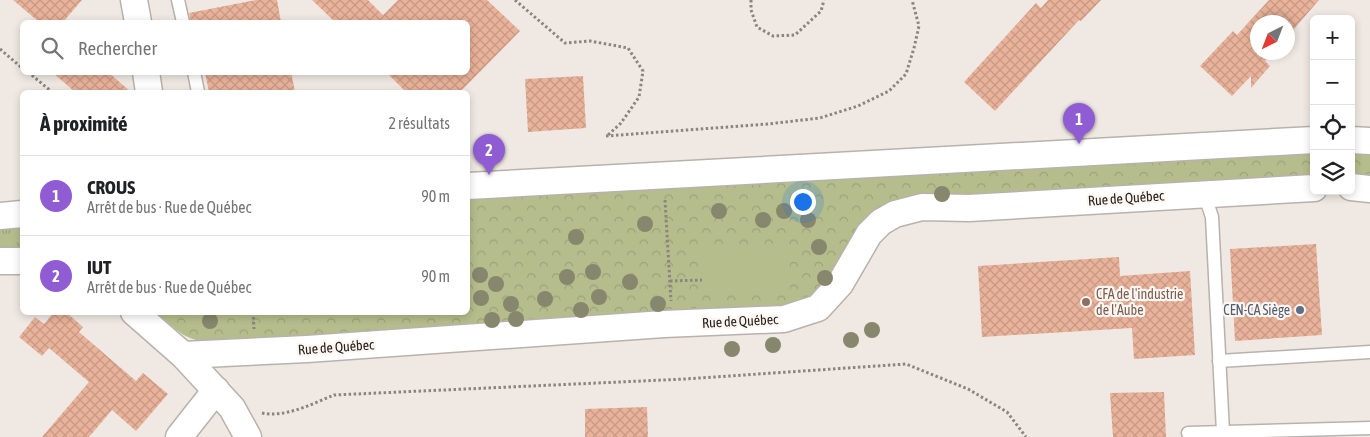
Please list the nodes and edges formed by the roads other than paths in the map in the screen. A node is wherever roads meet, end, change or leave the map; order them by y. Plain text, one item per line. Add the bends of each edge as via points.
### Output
1 (134, 0) edge
2 (178, 0) edge
3 (138, 20) edge
4 (183, 20) edge
5 (146, 75) edge
6 (195, 75) edge
7 (149, 90) edge
8 (198, 90) edge
9 (1310, 140) edge
10 (1355, 140) edge
11 (1370, 141) edge
12 (470, 186) edge
13 (1355, 187) edge
14 (1310, 188) edge
15 (1370, 189) edge
16 (1204, 193) junction
17 (20, 214) edge
18 (0, 216) edge
19 (20, 261) edge
20 (0, 262) edge
21 (137, 315) edge
22 (1370, 352) edge
23 (183, 355) junction
24 (1219, 361) junction
25 (224, 399) junction
26 (1370, 428) edge
27 (1223, 432) junction
28 (1188, 433) dead end
29 (179, 437) edge
30 (248, 437) edge

1 - 3 street
2 - 4 lane
5 - 7 street
6 - 8 lane
9 - 12 street
10 - 11 street
13 - 15 street
14 - 16 street, Rue de Québec
16 - 23 street, Rue de Québec via 922,208 895,214 868,234 840,284 818,308 784,319
16 - 24 lane via 1212,217
17 - 18 street
19 - 20 street
21 - 23 street
22 - 24 lane
23 - 25 street
24 - 27 lane
25 - 29 street
25 - 30 street
26 - 27 lane
27 - 28 lane

